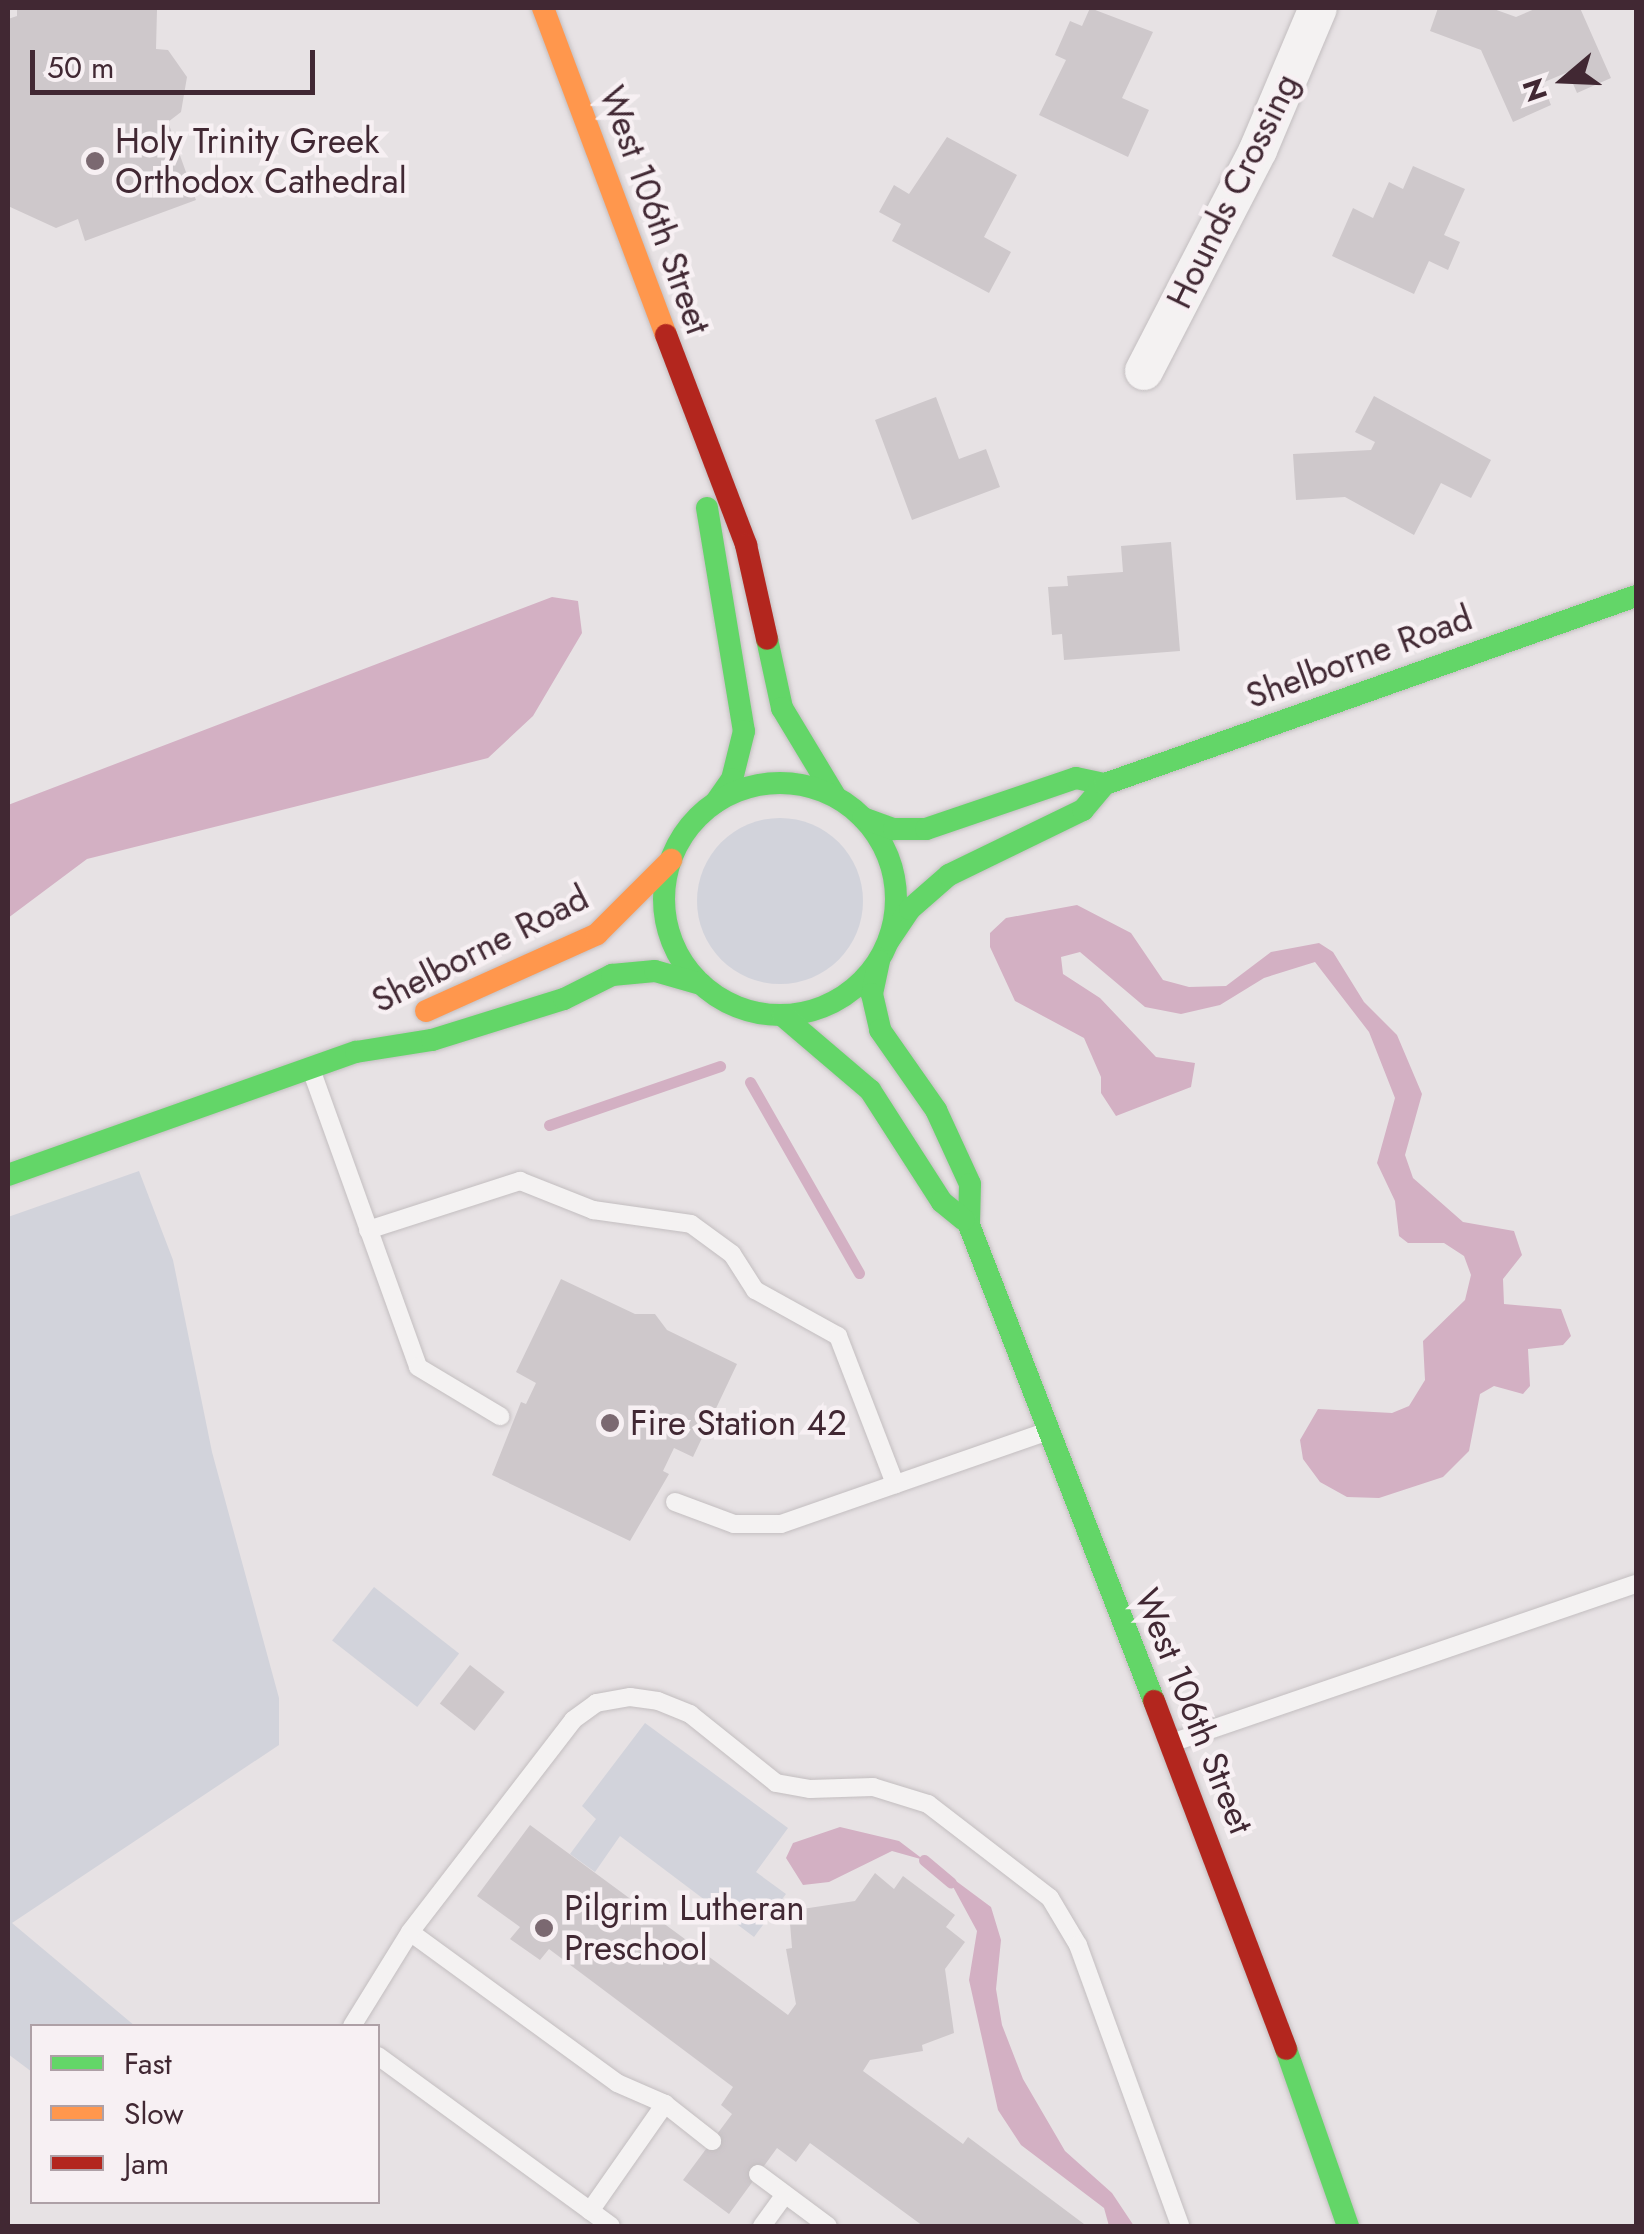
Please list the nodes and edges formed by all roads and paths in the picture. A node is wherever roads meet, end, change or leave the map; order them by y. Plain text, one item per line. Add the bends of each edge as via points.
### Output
1 (544, 8) edge
2 (1318, 8) edge
3 (1144, 371) dead end
4 (700, 436) junction
5 (1636, 596) edge
6 (1105, 784) junction
7 (835, 796) junction
8 (716, 802) junction
9 (863, 818) junction
10 (671, 860) junction
11 (884, 950) junction
12 (701, 984) junction
13 (782, 1016) junction
14 (356, 1052) junction
15 (311, 1068) junction
16 (8, 1175) edge
17 (969, 1224) junction
18 (368, 1230) junction
19 (500, 1416) dead end
20 (1049, 1431) junction
21 (895, 1484) junction
22 (675, 1502) dead end
23 (1636, 1584) edge
24 (1169, 1744) junction
25 (410, 1932) junction
26 (353, 2024) edge
27 (380, 2057) edge
28 (665, 2104) junction
29 (712, 2141) dead end
30 (758, 2174) dead end
31 (785, 2194) junction
32 (590, 2212) junction
33 (611, 2226) edge
34 (762, 2226) edge
35 (828, 2226) edge
36 (1180, 2226) edge
37 (1348, 2226) edge

1 - 4 street, West 106th Street
2 - 3 street, Hounds Crossing via 1258,150
4 - 7 street, West 106th Street via 746,545 782,708
4 - 8 street, West 106th Street via 724,632 744,731 732,779
5 - 6 street, Shelborne Road
6 - 9 street, Shelborne Road via 1076,778 926,829 894,829
6 - 11 street, Shelborne Road via 1083,810 949,875 910,910
7 - 8 street via 775,783
7 - 9 street
8 - 10 street via 689,827
9 - 11 street via 893,875
10 - 12 street via 667,927
10 - 14 street, Shelborne Road via 597,934 413,1017
11 - 13 street via 838,1001
11 - 17 street, West 106th Street via 872,994 880,1030 952,1143 970,1184
12 - 13 street via 738,1008
12 - 14 street, Shelborne Road via 635,970 432,1040
13 - 17 street, West 106th Street via 870,1090 942,1202
14 - 15 street, Shelborne Road
15 - 16 street, Shelborne Road
15 - 18 lane
17 - 20 street, West 106th Street
18 - 19 lane via 418,1366
18 - 21 lane via 520,1181 593,1210 690,1224 732,1254 755,1290 838,1336
20 - 21 lane
20 - 24 street, West 106th Street
21 - 22 lane via 781,1524 734,1524
23 - 24 lane
24 - 37 street, West 106th Street via 1249,1944
25 - 26 lane
25 - 28 lane via 617,2083
25 - 36 lane via 548,1749 596,1703 630,1697 690,1714 776,1783 905,1794 928,1804 1050,1898 1068,1921
27 - 32 lane
28 - 29 lane
28 - 32 lane
30 - 31 lane
31 - 34 lane
31 - 35 lane
32 - 33 lane

